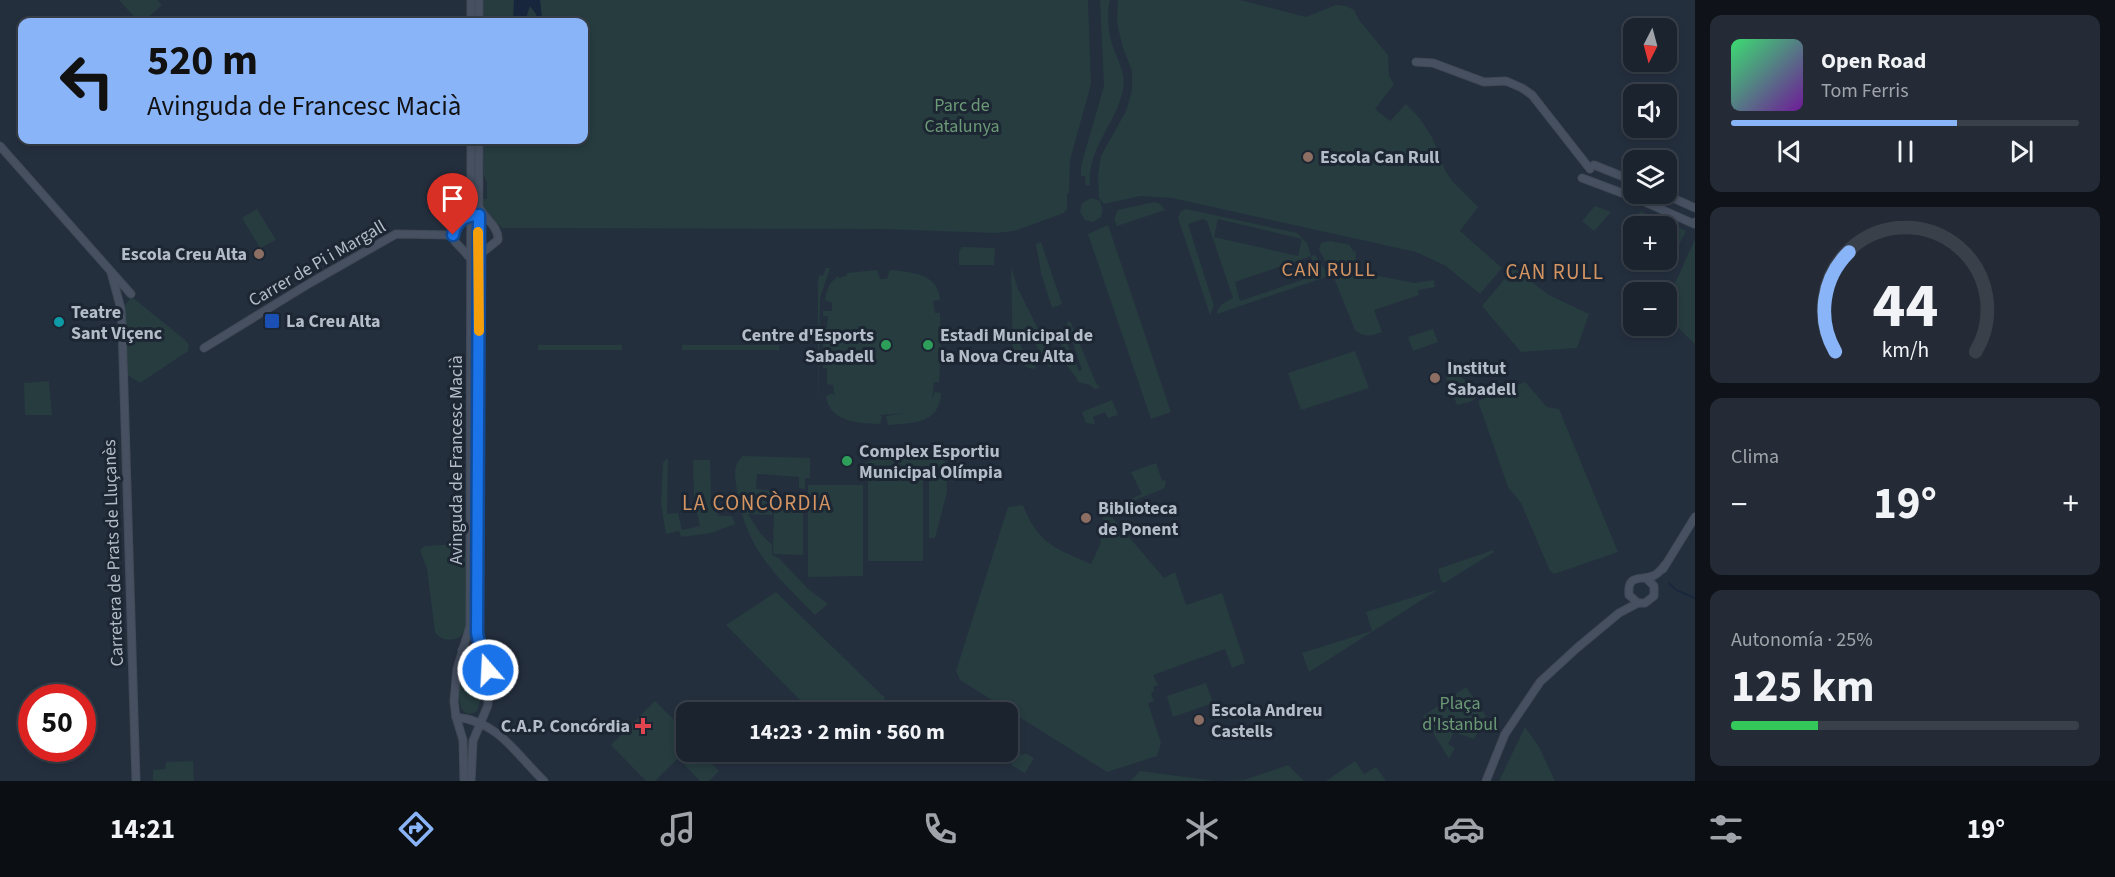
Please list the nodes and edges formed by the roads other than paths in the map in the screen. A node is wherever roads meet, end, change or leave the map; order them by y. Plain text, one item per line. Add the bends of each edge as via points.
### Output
1 (471, 0) edge
2 (479, 0) edge
3 (471, 18) edge
4 (479, 18) edge
5 (1416, 62) dead end
6 (471, 144) edge
7 (479, 144) edge
8 (0, 146) edge
9 (1623, 177) edge
10 (1582, 178) dead end
11 (1677, 200) edge
12 (475, 204) junction
13 (1695, 208) edge
14 (475, 216) junction
15 (1694, 223) edge
16 (453, 235) junction
17 (475, 254) junction
18 (475, 268) junction
19 (111, 272) junction
20 (130, 294) dead end
21 (204, 348) dead end
22 (1695, 517) edge
23 (1665, 566) junction
24 (1646, 578) junction
25 (1654, 586) junction
26 (1629, 595) junction
27 (1638, 603) junction
28 (1619, 613) junction
29 (462, 650) junction
30 (484, 656) junction
31 (456, 717) junction
32 (482, 723) junction
33 (136, 781) edge
34 (464, 781) edge
35 (471, 781) edge
36 (544, 781) edge
37 (1486, 781) edge

1 - 3 street
2 - 4 street
5 - 9 street via 1433,63 1484,82 1506,81 1522,88 1532,95 1581,159
6 - 12 street, Avinguda de Francesc Macià
7 - 12 street, Avinguda de Francesc Macià
8 - 19 street
10 - 15 street
11 - 13 street
12 - 14 street, Avinguda de Francesc Macià
12 - 14 street, Avinguda de Francesc Macià
14 - 16 street, Avinguda de Francesc Macià via 454,228
14 - 17 street, Avinguda de Francesc Macià
14 - 17 street, Avinguda de Francesc Macià via 496,229 498,236 497,241
16 - 17 street, Avinguda de Francesc Macià via 454,240
16 - 21 street, Carrer de Pi i Margall via 396,234
17 - 18 street, Avinguda de Francesc Macià
17 - 18 street, Avinguda de Francesc Macià
18 - 29 street, Avinguda de Francesc Macià via 470,627
18 - 30 street, Avinguda de Francesc Macià via 477,632
19 - 20 street
19 - 33 street, Carretera de Prats de Lluçanès via 122,325
22 - 23 street
23 - 24 street
23 - 25 street
24 - 25 street
24 - 26 street via 1634,580
25 - 27 street via 1651,600
26 - 27 street
26 - 28 street
27 - 28 street
28 - 37 street via 1540,682 1505,734
29 - 30 street
29 - 31 street, Avinguda de Francesc Macià via 455,679
30 - 32 street, Avinguda de Francesc Macià via 488,665 488,705
31 - 32 street
31 - 34 street, Avinguda de Francesc Macià via 463,740
32 - 35 street, Avinguda de Francesc Macià via 472,746
32 - 36 street via 499,734

